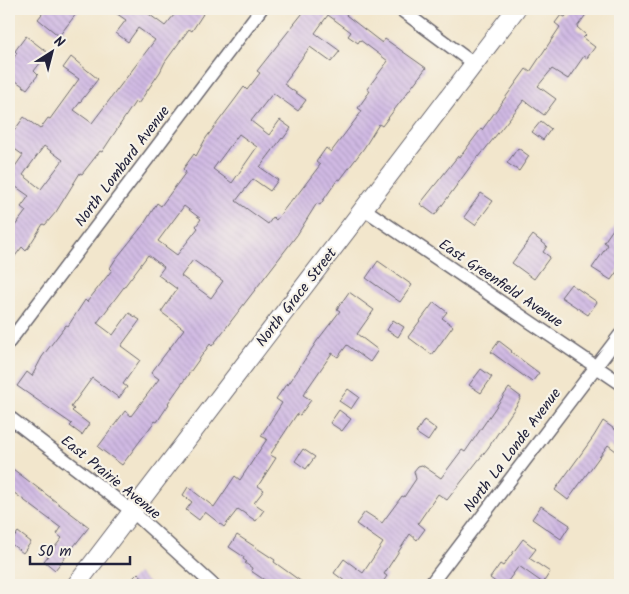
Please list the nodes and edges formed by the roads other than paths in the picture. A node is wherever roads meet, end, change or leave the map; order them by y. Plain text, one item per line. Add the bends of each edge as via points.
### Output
1 (261, 9) edge
2 (400, 9) edge
3 (516, 9) edge
4 (474, 64) junction
5 (364, 209) junction
6 (620, 335) edge
7 (9, 342) edge
8 (596, 367) junction
9 (620, 383) edge
10 (9, 416) edge
11 (132, 512) junction
12 (76, 585) edge
13 (213, 585) edge
14 (430, 585) edge

1 - 7 street, North Lombard Avenue
2 - 4 street
3 - 4 street, North Grace Street
4 - 5 street, North Grace Street
5 - 8 street, East Greenfield Avenue
5 - 11 street, North Grace Street
6 - 8 street, North La Londe Avenue
8 - 9 street, East Greenfield Avenue
8 - 14 street, North La Londe Avenue
10 - 11 street, East Prairie Avenue
11 - 12 street, North Grace Street
11 - 13 street, East Prairie Avenue

